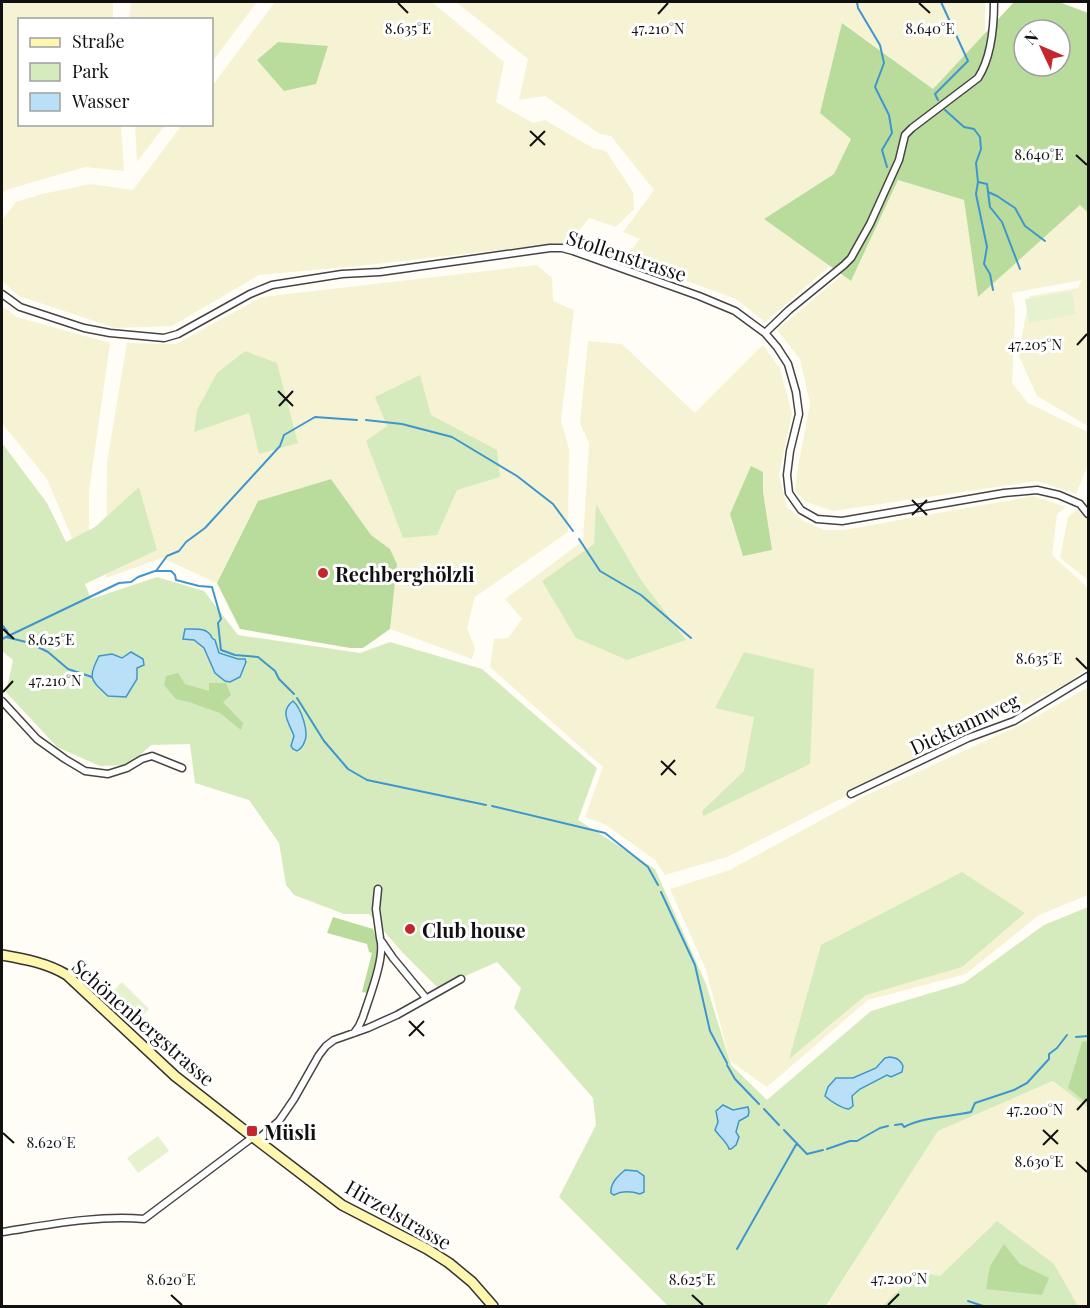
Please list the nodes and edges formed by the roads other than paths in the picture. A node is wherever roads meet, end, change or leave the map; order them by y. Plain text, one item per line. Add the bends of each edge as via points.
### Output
1 (994, 2) edge
2 (2, 294) edge
3 (765, 333) junction
4 (1089, 513) edge
5 (1089, 676) edge
6 (2, 701) edge
7 (182, 768) dead end
8 (851, 794) dead end
9 (378, 889) dead end
10 (381, 940) junction
11 (2, 955) edge
12 (461, 979) dead end
13 (426, 998) junction
14 (354, 1033) junction
15 (255, 1138) junction
16 (2, 1232) edge
17 (493, 1306) edge

1 - 3 street via 987,60 978,78 905,135 894,174 857,248 844,265
2 - 3 street, Stollenstrasse via 20,307 84,328 164,338 272,285 562,248 735,311
3 - 4 street, Stollenstrasse via 788,364 796,392 799,414 790,451 789,493 801,510 817,519 842,521 1037,490 1080,504
5 - 8 street, Dicktannweg via 1014,721 968,738
6 - 7 street via 37,738 85,771 108,774 152,756
9 - 10 street via 376,909
10 - 13 street
10 - 14 street via 381,957 360,1026
11 - 15 street, Schönenbergstrasse via 39,962 67,975 160,1063
12 - 13 street
13 - 14 street
14 - 15 street via 326,1046 279,1121
15 - 16 street via 144,1219 125,1217
15 - 17 street, Hirzelstrasse via 342,1205 449,1263

